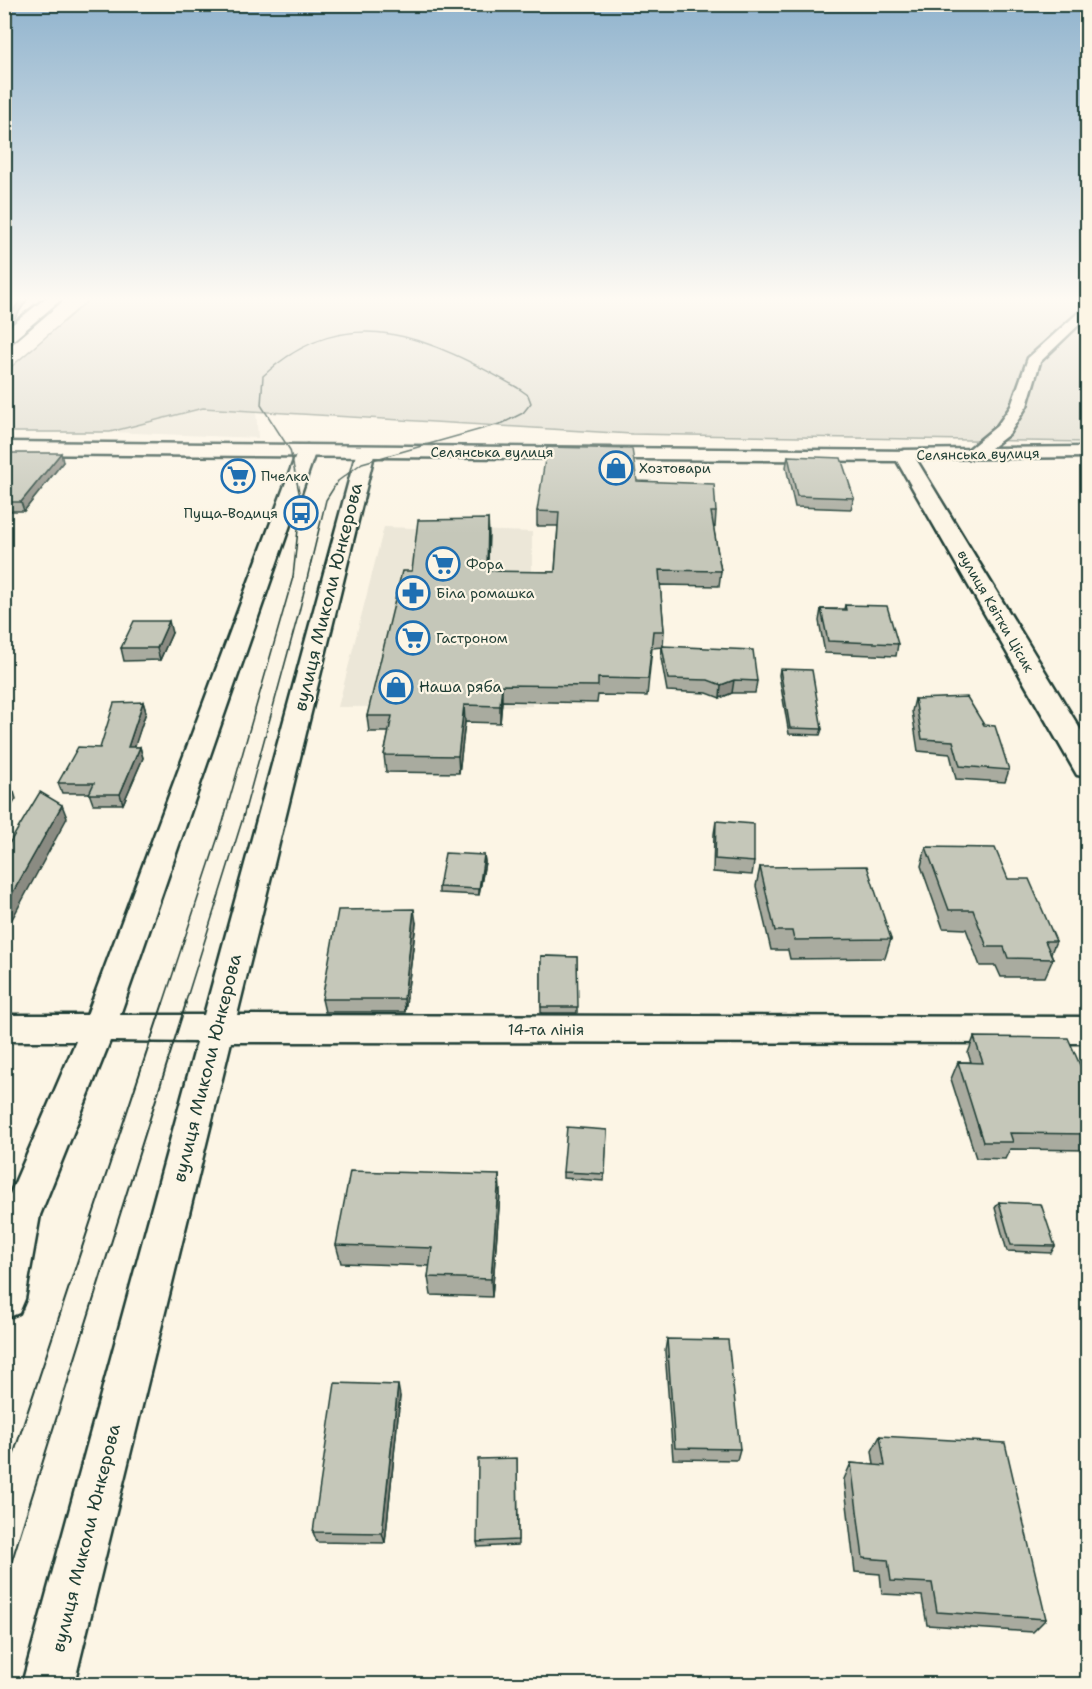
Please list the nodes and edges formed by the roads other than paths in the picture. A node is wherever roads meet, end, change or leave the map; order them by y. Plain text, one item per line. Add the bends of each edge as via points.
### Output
1 (1028, 376) edge
2 (4, 448) edge
3 (307, 450) junction
4 (366, 451) junction
5 (1088, 452) edge
6 (974, 453) junction
7 (904, 455) junction
8 (1088, 768) edge
9 (99, 1027) junction
10 (4, 1028) edge
11 (217, 1029) junction
12 (1088, 1030) edge
13 (4, 1299) edge
14 (48, 1684) edge

1 - 6 street via 1019,406 1003,430
2 - 3 street, Селянська вулиця
3 - 4 street, Селянська вулиця
3 - 9 street
4 - 7 street, Селянська вулиця
4 - 11 street, вулиця Миколи Юнкерова
5 - 6 street, Селянська вулиця
6 - 7 street, Селянська вулиця
7 - 8 street, вулиця Квітки Цісик
9 - 10 street, 14-та лінія
9 - 11 street, 14-та лінія
9 - 13 street via 21,1215
11 - 12 street, 14-та лінія
11 - 14 street, вулиця Миколи Юнкерова

